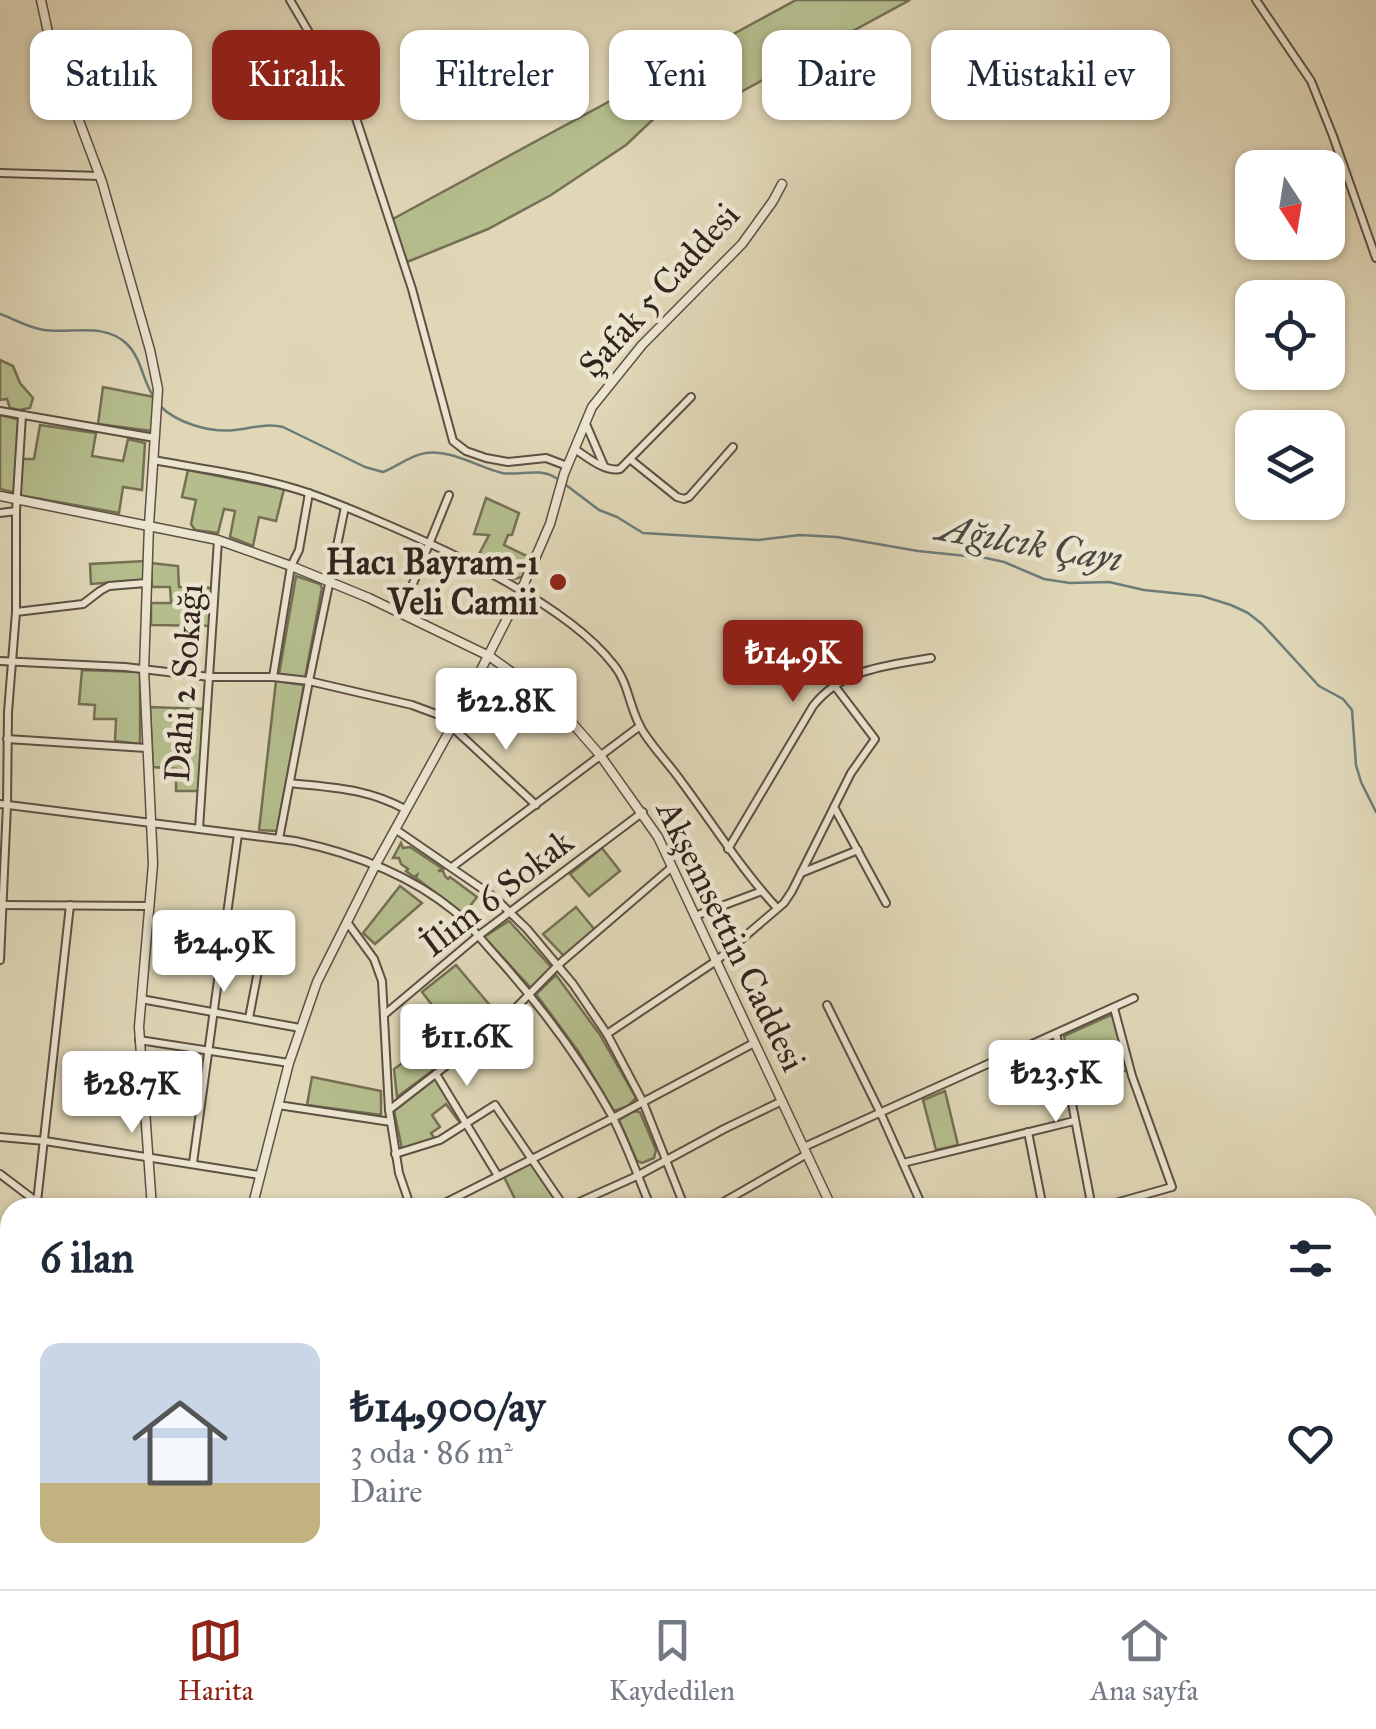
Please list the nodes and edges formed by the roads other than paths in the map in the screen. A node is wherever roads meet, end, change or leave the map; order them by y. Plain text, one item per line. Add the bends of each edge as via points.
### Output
1 (41, 0) edge
2 (290, 0) edge
3 (1256, 0) edge
4 (0, 173) edge
5 (100, 176) junction
6 (782, 184) dead end
7 (1376, 258) edge
8 (690, 397) dead end
9 (0, 411) edge
10 (22, 415) junction
11 (585, 422) junction
12 (155, 438) junction
13 (733, 446) dead end
14 (575, 449) junction
15 (154, 460) junction
16 (631, 460) junction
17 (567, 466) junction
18 (604, 466) junction
19 (309, 493) junction
20 (449, 495) dead end
21 (0, 496) edge
22 (17, 500) junction
23 (345, 507) junction
24 (16, 511) junction
25 (0, 513) edge
26 (150, 525) junction
27 (218, 540) junction
28 (429, 542) junction
29 (292, 566) junction
30 (330, 580) junction
31 (146, 583) junction
32 (521, 592) junction
33 (16, 612) junction
34 (400, 614) junction
35 (489, 656) junction
36 (931, 658) dead end
37 (10, 660) junction
38 (0, 661) edge
39 (144, 670) junction
40 (210, 676) junction
41 (273, 677) junction
42 (309, 681) junction
43 (834, 685) junction
44 (453, 724) junction
45 (640, 726) junction
46 (7, 739) junction
47 (146, 748) junction
48 (600, 755) junction
49 (290, 783) junction
50 (4, 804) edge
51 (536, 805) junction
52 (834, 807) junction
53 (405, 809) junction
54 (642, 812) junction
55 (152, 822) junction
56 (395, 829) junction
57 (199, 830) junction
58 (238, 834) junction
59 (280, 839) junction
60 (728, 848) junction
61 (858, 850) junction
62 (376, 864) junction
63 (673, 866) junction
64 (452, 867) junction
65 (801, 873) junction
66 (762, 891) junction
67 (886, 903) dead end
68 (2, 905) edge
69 (70, 905) junction
70 (150, 906) junction
71 (777, 908) junction
72 (511, 912) junction
73 (696, 916) junction
74 (268, 919) dead end
75 (346, 921) junction
76 (478, 936) junction
77 (0, 960) edge
78 (716, 961) junction
79 (558, 965) junction
80 (530, 994) junction
81 (1134, 998) dead end
82 (141, 999) junction
83 (827, 1005) dead end
84 (1114, 1008) junction
85 (215, 1012) junction
86 (384, 1014) junction
87 (249, 1018) junction
88 (300, 1028) junction
89 (607, 1034) junction
90 (1056, 1034) junction
91 (140, 1040) junction
92 (754, 1043) junction
93 (210, 1051) junction
94 (289, 1063) junction
95 (436, 1074) junction
96 (644, 1102) junction
97 (782, 1102) junction
98 (278, 1106) junction
99 (389, 1110) junction
100 (880, 1114) junction
101 (613, 1118) junction
102 (1074, 1121) junction
103 (391, 1122) junction
104 (468, 1123) junction
105 (1028, 1132) junction
106 (0, 1137) edge
107 (45, 1142) junction
108 (805, 1151) junction
109 (395, 1154) junction
110 (150, 1157) junction
111 (533, 1159) junction
112 (666, 1159) junction
113 (194, 1163) junction
114 (902, 1163) junction
115 (0, 1174) edge
116 (259, 1175) junction
117 (498, 1176) junction
118 (637, 1176) junction
119 (32, 1198) edge
120 (38, 1198) edge
121 (152, 1198) edge
122 (254, 1198) edge
123 (407, 1198) edge
124 (455, 1198) edge
125 (559, 1198) edge
126 (588, 1198) edge
127 (647, 1198) edge
128 (681, 1198) edge
129 (728, 1198) edge
130 (827, 1198) edge
131 (918, 1198) edge
132 (1041, 1198) edge
133 (1093, 1198) edge
134 (1132, 1198) edge

1 - 5 street via 51,46
2 - 17 street via 352,106 453,441 486,458 546,458
3 - 7 street via 1311,81
4 - 5 street
5 - 12 street via 153,363
6 - 11 street, Şafak 5 Caddesi via 742,244 642,345
8 - 16 street
9 - 10 street
10 - 12 street
10 - 22 street
11 - 14 street, Şafak 5 Caddesi
11 - 18 street
12 - 15 street
13 - 16 street via 684,499
14 - 17 street, Şafak 5 Caddesi
14 - 18 street
15 - 19 street
15 - 26 street
16 - 18 street via 616,470
17 - 32 street, Şafak 5 Caddesi
19 - 23 street
19 - 29 street
20 - 28 street
21 - 22 street, Akşemsettin Caddesi
22 - 24 street
22 - 26 street, Akşemsettin Caddesi
23 - 28 street
23 - 30 street
24 - 25 street
24 - 33 street
26 - 27 street, Akşemsettin Caddesi
26 - 31 street
27 - 29 street, Akşemsettin Caddesi
27 - 40 street, Dahi 2 Sokağı
28 - 32 street
28 - 34 street
29 - 30 street, Akşemsettin Caddesi
29 - 41 street
30 - 34 street, Akşemsettin Caddesi
30 - 42 street
31 - 33 street via 110,586 84,604
31 - 39 street
32 - 35 street, Şafak 5 Caddesi
32 - 45 street via 612,662
33 - 37 street
34 - 35 street, Akşemsettin Caddesi
35 - 44 street, Şafak 5 Caddesi
35 - 48 street, Akşemsettin Caddesi via 554,705
36 - 43 street via 864,670
37 - 38 street
37 - 39 street
37 - 46 street
39 - 40 street
39 - 47 street
40 - 41 street
40 - 57 street, Dahi 2 Sokağı
41 - 42 street
42 - 44 street via 412,706
42 - 49 street
43 - 52 street via 875,739
43 - 60 street via 813,706
44 - 51 street
44 - 53 street, Şafak 5 Caddesi
45 - 48 street
45 - 60 street
46 - 47 street
46 - 50 street
47 - 55 street
48 - 51 street
48 - 54 street, Akşemsettin Caddesi
49 - 53 street via 361,791
49 - 59 street
50 - 55 street
50 - 68 street
51 - 64 street
52 - 61 street
52 - 65 street
53 - 56 street, Şafak 5 Caddesi
54 - 63 street, Akşemsettin Caddesi
54 - 72 street, İlim 6 Sokak
55 - 57 street
55 - 70 street
56 - 62 street, Şafak 5 Caddesi
56 - 64 street
57 - 58 street
58 - 59 street
58 - 85 street
59 - 62 street
60 - 66 street
61 - 65 street
61 - 67 street
62 - 75 street, Şafak 5 Caddesi
62 - 76 street via 441,902
63 - 73 street, Akşemsettin Caddesi
63 - 79 street
64 - 72 street
65 - 71 street
66 - 71 street
66 - 73 street
68 - 69 street
68 - 77 street
69 - 70 street
69 - 107 street
70 - 82 street
71 - 78 street
72 - 76 street, İlim 6 Sokak
72 - 79 street
73 - 78 street, Akşemsettin Caddesi
74 - 87 street
75 - 86 street via 379,968
75 - 88 street, Şafak 5 Caddesi
76 - 80 street
76 - 86 street, İlim 6 Sokak
78 - 89 street
78 - 92 street, Akşemsettin Caddesi
79 - 80 street
79 - 89 street
80 - 95 street
80 - 101 street
81 - 84 street
82 - 85 street
82 - 91 street
83 - 100 street
84 - 90 street
84 - 134 street via 1172,1187
85 - 87 street
85 - 93 street
86 - 99 street
87 - 88 street
88 - 94 street, Şafak 5 Caddesi
89 - 96 street
90 - 100 street
90 - 102 street
91 - 93 street
91 - 110 street
92 - 96 street
92 - 97 street, Akşemsettin Caddesi
93 - 94 street
93 - 113 street
94 - 98 street, Şafak 5 Caddesi
95 - 99 street
95 - 104 street
96 - 101 street
96 - 112 street
97 - 108 street, Akşemsettin Caddesi
97 - 112 street
98 - 103 street
98 - 116 street, Şafak 5 Caddesi
99 - 103 street
100 - 108 street
100 - 114 street
101 - 111 street
101 - 118 street
102 - 105 street
102 - 133 street
103 - 109 street
104 - 109 street
104 - 111 street via 495,1105
104 - 117 street
105 - 114 street
105 - 132 street
106 - 107 street
107 - 110 street
107 - 120 street
108 - 129 street
108 - 130 street, Akşemsettin Caddesi
109 - 123 street
110 - 113 street
110 - 121 street
111 - 117 street
111 - 125 street
112 - 118 street
112 - 128 street
113 - 116 street
114 - 131 street
115 - 119 street
116 - 122 street, Şafak 5 Caddesi
117 - 124 street
118 - 126 street
118 - 127 street

